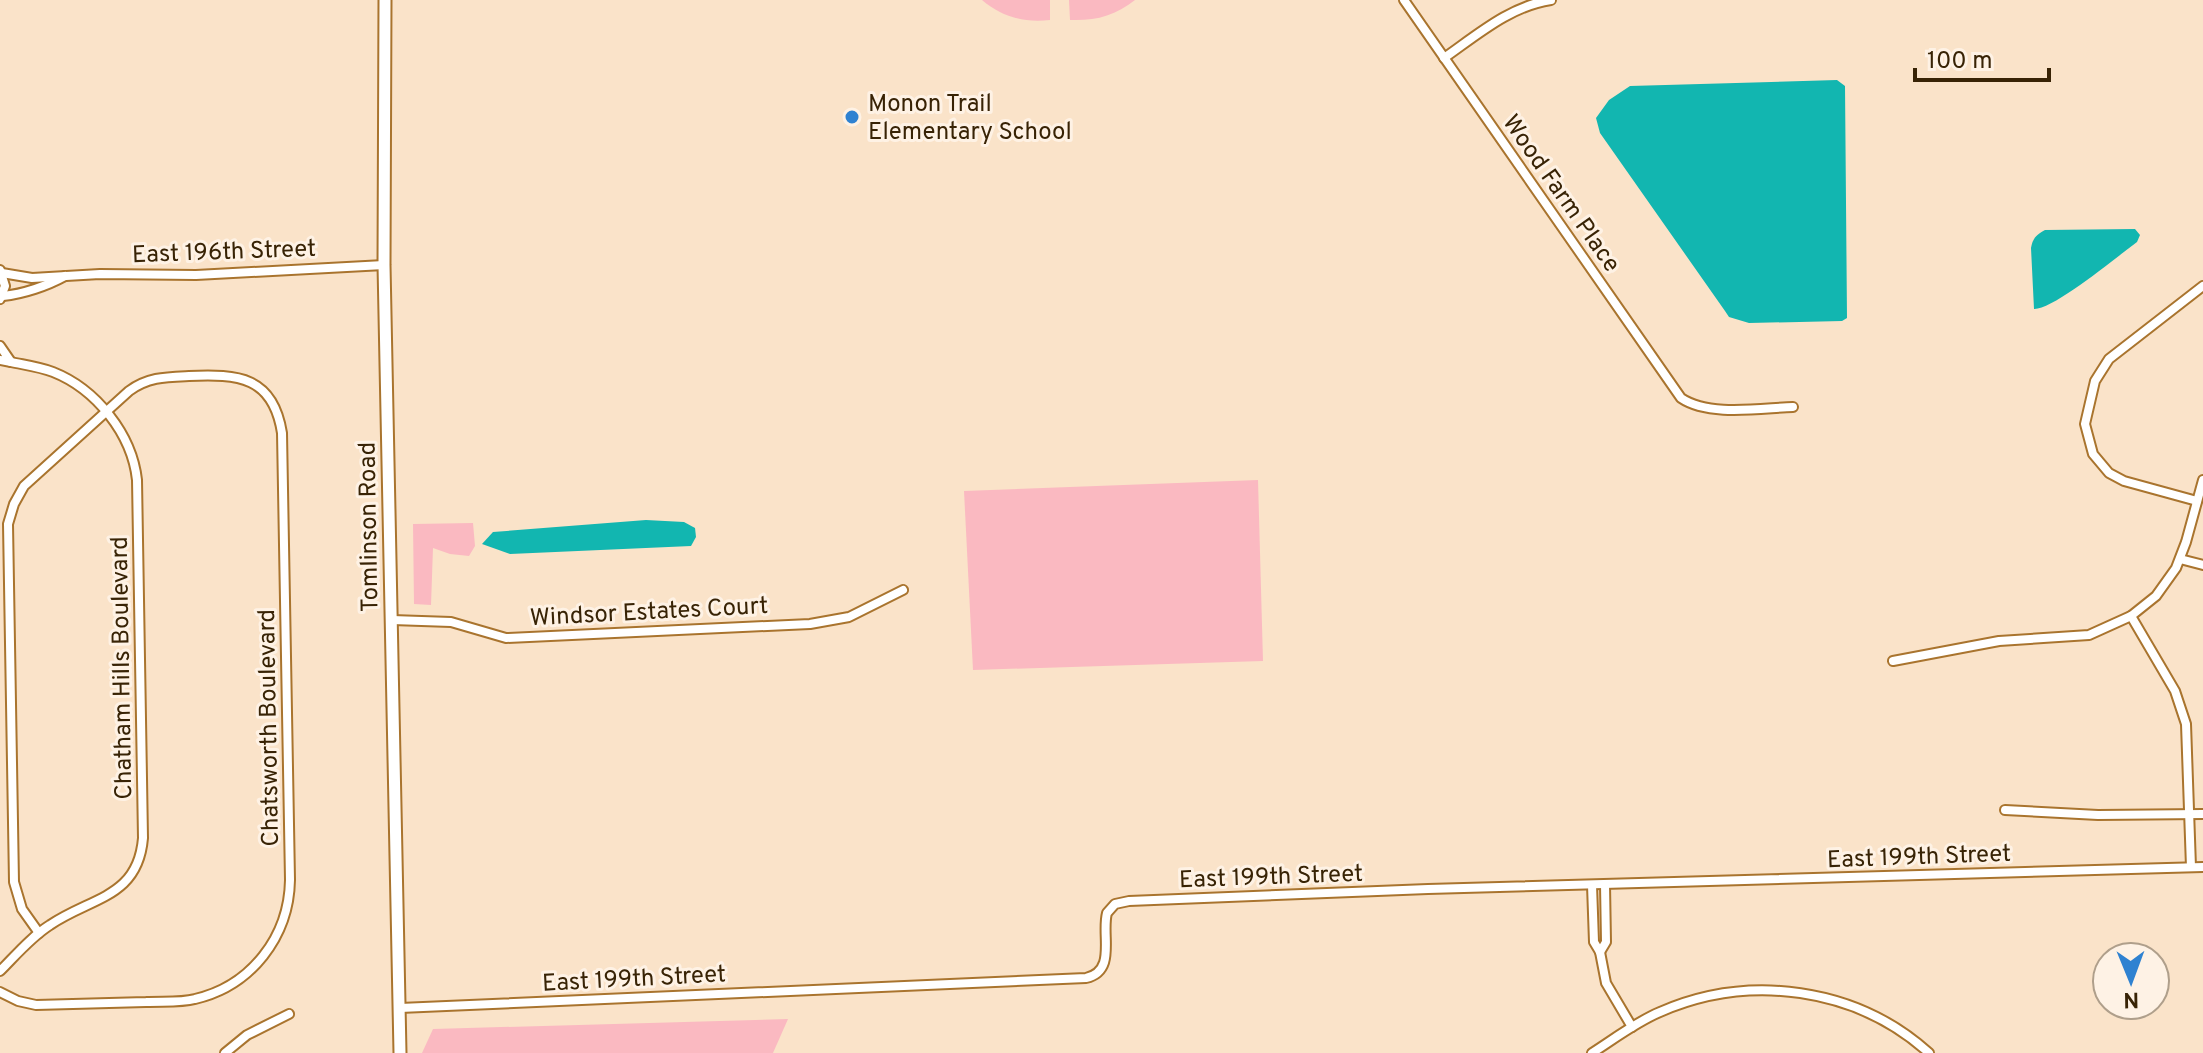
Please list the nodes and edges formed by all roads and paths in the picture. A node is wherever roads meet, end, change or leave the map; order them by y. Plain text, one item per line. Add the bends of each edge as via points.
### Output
1 (385, 0) edge
2 (1404, 0) edge
3 (1551, 0) edge
4 (1444, 58) junction
5 (384, 265) junction
6 (1, 271) edge
7 (65, 276) junction
8 (2203, 286) edge
9 (1, 298) edge
10 (0, 346) edge
11 (0, 360) edge
12 (11, 362) junction
13 (1793, 407) dead end
14 (106, 411) junction
15 (2203, 480) edge
16 (2197, 501) junction
17 (2180, 559) junction
18 (2203, 565) edge
19 (903, 590) dead end
20 (2131, 616) junction
21 (392, 620) junction
22 (1893, 661) dead end
23 (2005, 810) dead end
24 (2190, 814) junction
25 (2203, 814) edge
26 (2191, 867) junction
27 (2203, 867) edge
28 (1592, 885) junction
29 (1605, 885) junction
30 (39, 933) junction
31 (1600, 952) junction
32 (0, 971) edge
33 (0, 992) edge
34 (400, 1008) junction
35 (289, 1014) dead end
36 (1632, 1027) junction
37 (225, 1053) edge
38 (400, 1053) edge
39 (1592, 1053) edge
40 (1929, 1053) edge

1 - 5 street, Tomlinson Road
2 - 4 street, Wood Farm Place
3 - 4 street via 1509,14
4 - 13 street, Wood Farm Place via 1681,398 1713,409
5 - 7 street, East 196th Street
5 - 21 street, Tomlinson Road
6 - 7 street, East 196th Street via 32,278
6 - 9 street
7 - 9 street, East 196th Street
8 - 16 street via 2109,359 2095,381 2085,424 2093,454 2109,473
10 - 12 street
11 - 12 street, Chatham Hills Boulevard
12 - 14 street, Chatham Hills Boulevard via 62,376
14 - 30 street, Chatsworth Boulevard via 24,486 9,519 14,882 22,909
14 - 30 street, Chatham Hills Boulevard via 130,450 137,480 143,845 122,887
14 - 33 street, Chatsworth Boulevard via 150,379 224,374 257,387 276,410 283,457 287,909 258,963 226,988 202,997 36,1005
15 - 16 street
16 - 17 street
17 - 18 street
17 - 20 street via 2156,596
19 - 21 street, Windsor Estates Court via 857,614 810,624 506,638 451,622
20 - 22 street via 2089,635 1999,641
20 - 24 street via 2184,716
21 - 34 street, Tomlinson Road
23 - 24 street
24 - 25 street
24 - 26 street
26 - 27 street, East 199th Street
26 - 29 street, East 199th Street
28 - 29 street, East 199th Street
28 - 31 street via 1594,942
28 - 34 street, East 199th Street via 1121,902 1105,918 1105,963 1086,978
29 - 31 street via 1606,942
30 - 32 street, Chatham Hills Boulevard
31 - 36 street via 1606,983
34 - 38 street, Tomlinson Road
35 - 37 street
36 - 39 street
36 - 40 street via 1710,995 1783,990 1853,1006

